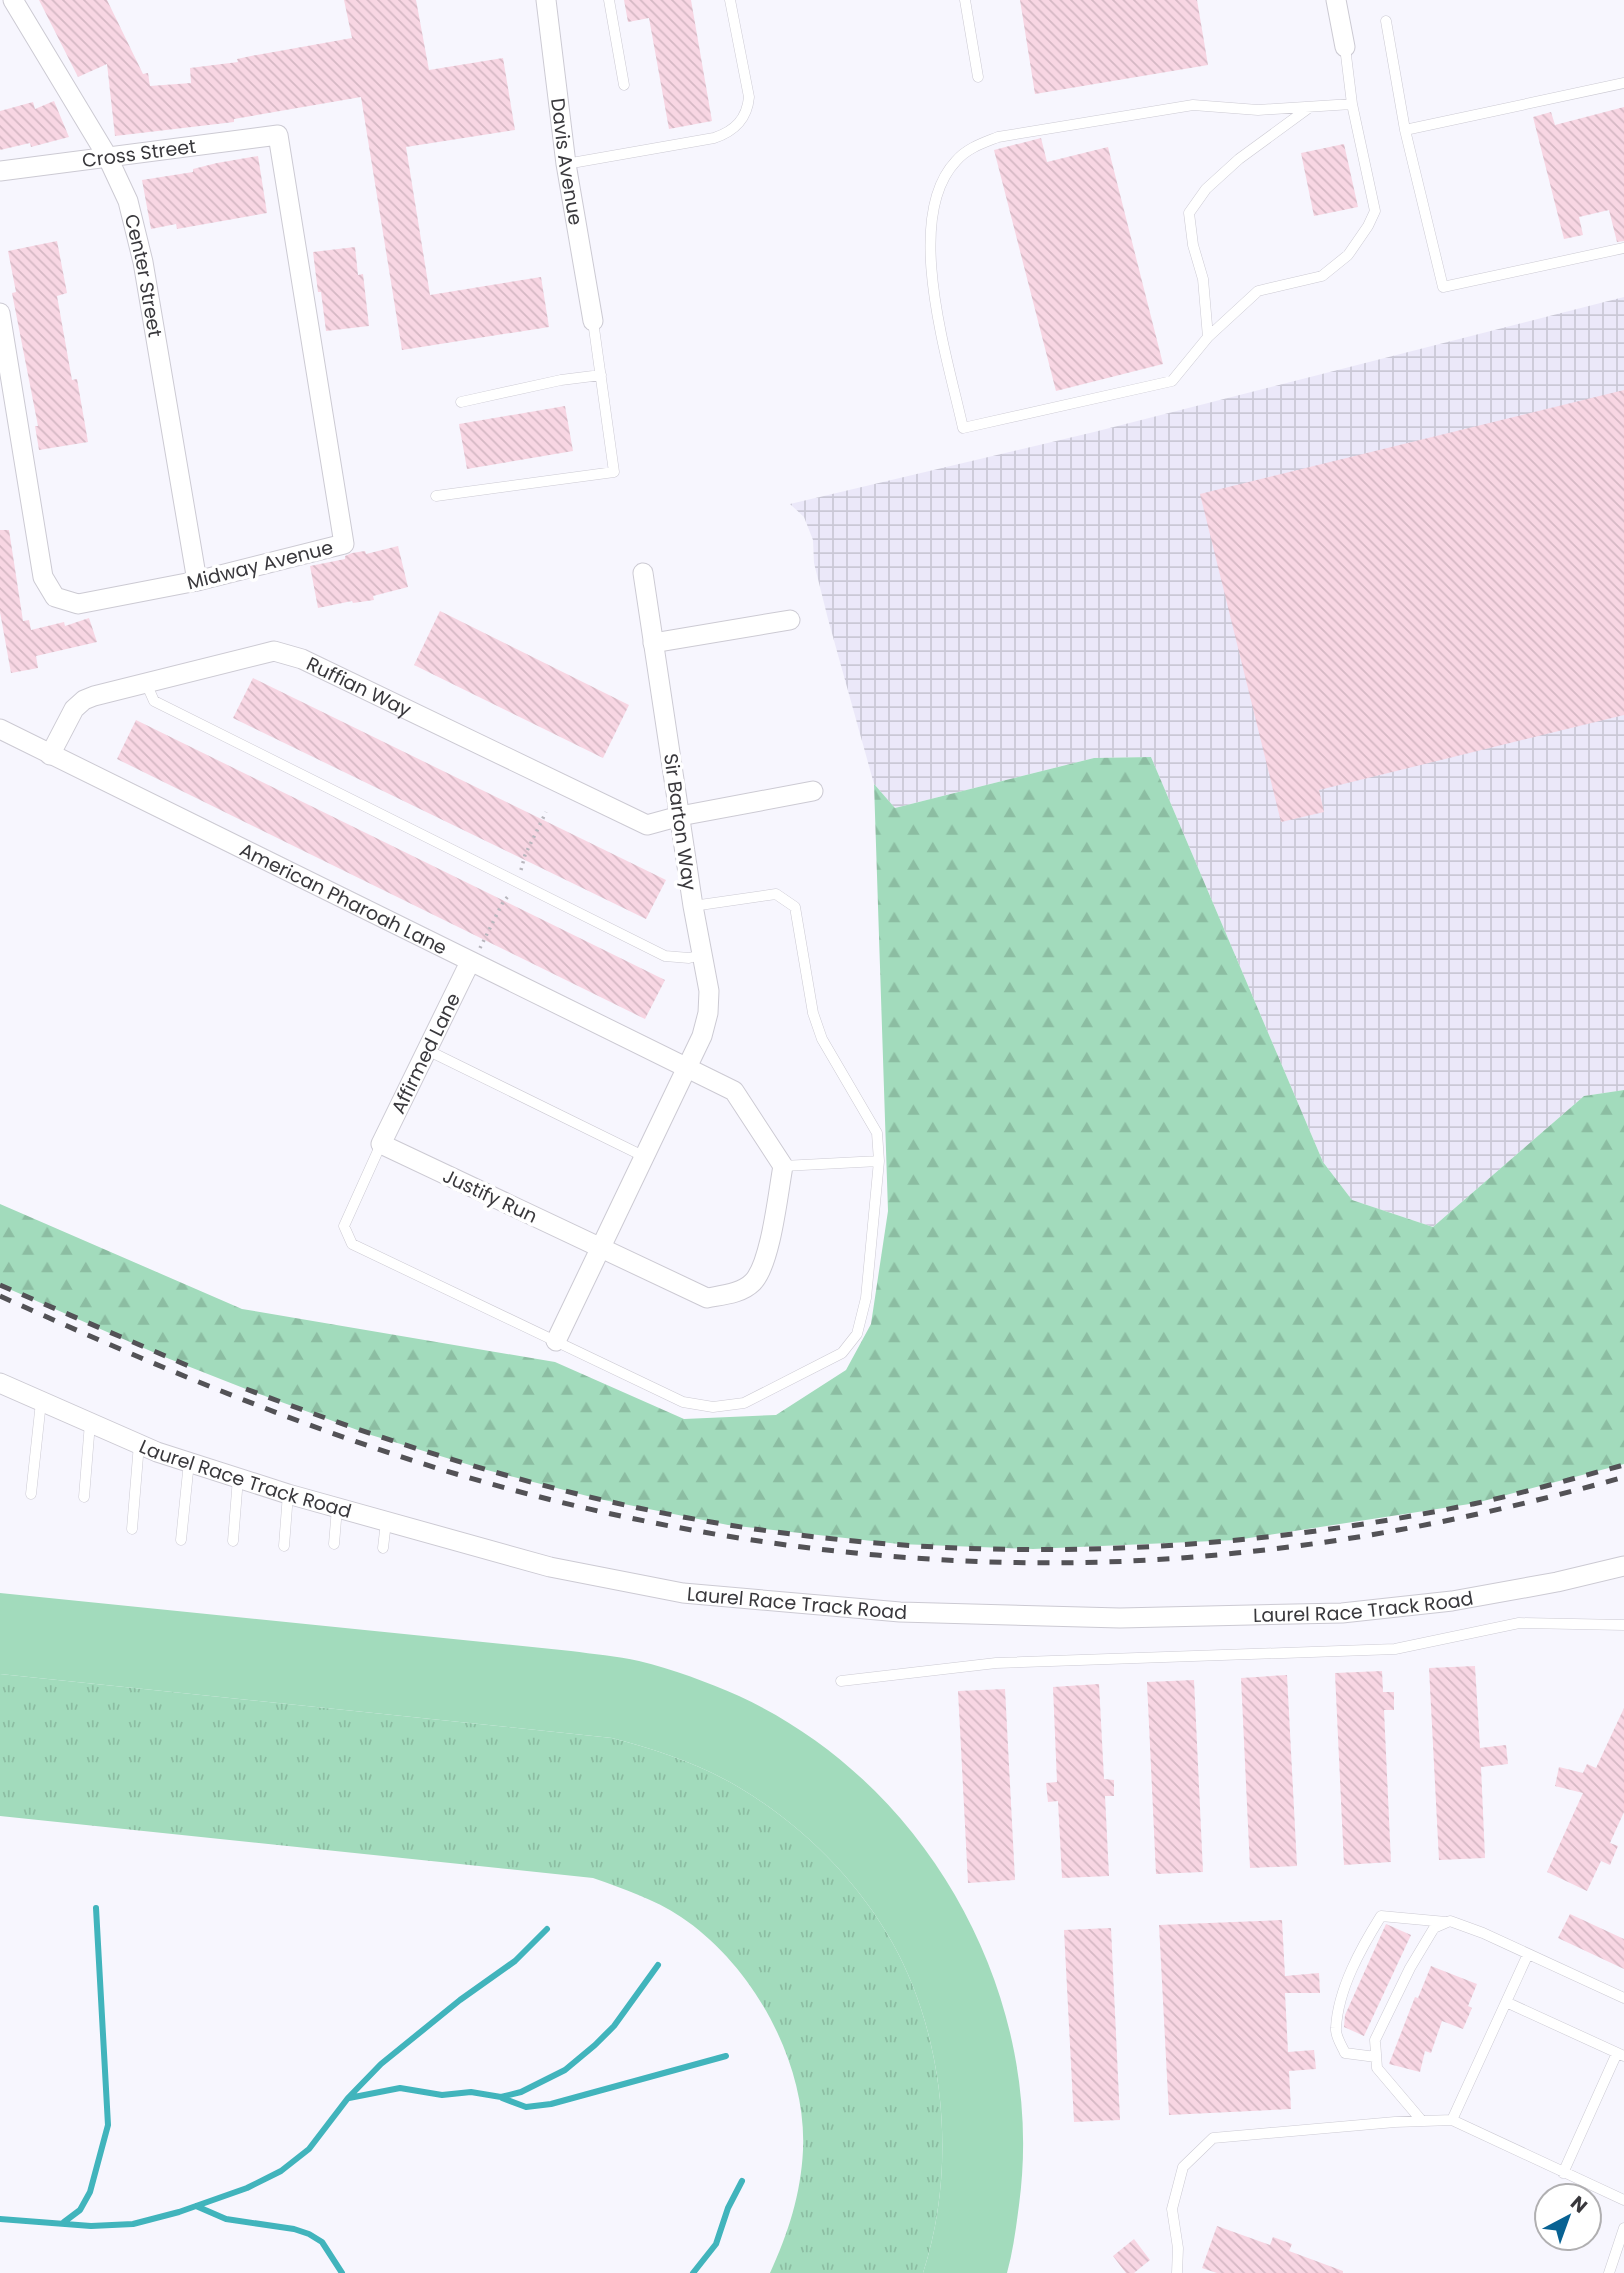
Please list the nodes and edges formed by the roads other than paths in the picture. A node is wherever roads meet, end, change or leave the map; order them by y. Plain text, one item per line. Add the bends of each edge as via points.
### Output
1 (13, 0) edge
2 (546, 0) edge
3 (609, 0) edge
4 (730, 0) edge
5 (965, 0) edge
6 (1336, 0) edge
7 (1386, 21) dead end
8 (1345, 47) joint
9 (978, 77) dead end
10 (1624, 83) edge
11 (624, 85) dead end
12 (1352, 104) junction
13 (1311, 106) junction
14 (1405, 130) junction
15 (278, 135) joint
16 (107, 156) junction
17 (566, 164) junction
18 (0, 171) edge
19 (1624, 248) edge
20 (0, 313) edge
21 (593, 321) joint
22 (1208, 337) junction
23 (600, 375) junction
24 (461, 402) dead end
25 (436, 496) dead end
26 (643, 573) dead end
27 (197, 581) junction
28 (790, 621) dead end
29 (653, 643) junction
30 (145, 682) junction
31 (0, 729) edge
32 (50, 755) junction
33 (813, 791) dead end
34 (680, 816) junction
35 (693, 905) junction
36 (702, 955) junction
37 (475, 956) junction
38 (427, 1050) junction
39 (686, 1067) junction
40 (381, 1144) junction
41 (643, 1156) junction
42 (879, 1161) junction
43 (783, 1166) junction
44 (600, 1248) junction
45 (556, 1341) junction
46 (0, 1383) edge
47 (41, 1402) junction
48 (90, 1423) junction
49 (139, 1444) junction
50 (188, 1462) junction
51 (237, 1478) junction
52 (31, 1494) dead end
53 (288, 1494) junction
54 (84, 1497) dead end
55 (337, 1508) junction
56 (386, 1522) junction
57 (132, 1530) dead end
58 (181, 1540) dead end
59 (233, 1541) dead end
60 (334, 1544) dead end
61 (284, 1546) dead end
62 (383, 1548) dead end
63 (1624, 1566) edge
64 (1624, 1625) edge
65 (841, 1681) dead end
66 (1447, 1922) junction
67 (1528, 1954) junction
68 (1624, 1998) edge
69 (1506, 2002) junction
70 (1620, 2054) edge
71 (1376, 2057) junction
72 (1451, 2120) junction
73 (1422, 2122) junction
74 (1563, 2173) junction
75 (1624, 2200) edge
76 (1624, 2228) edge
77 (1177, 2273) edge
78 (1609, 2273) edge

1 - 16 street, Center Street
2 - 17 street, Davis Avenue
3 - 11 lane
4 - 17 lane via 749,97 747,112 734,128 715,138
5 - 9 lane
6 - 8 street
7 - 14 lane
8 - 12 lane
10 - 14 lane
12 - 13 lane
12 - 22 lane via 1375,211 1368,226 1348,255 1322,276 1258,290
13 - 22 lane via 1239,159 1206,189 1189,213 1203,279
13 - 22 lane via 1258,110 1194,105 998,137 970,148 942,181 931,219 931,282 963,428 1172,381
14 - 19 lane via 1443,287
15 - 16 street, Cross Street
15 - 27 street, Midway Avenue via 345,544
16 - 18 street, Cross Street
16 - 27 street, Center Street via 128,201 143,262
17 - 21 street, Davis Avenue
20 - 27 street, Midway Avenue via 48,588 55,597 78,604
21 - 23 lane
23 - 24 lane
23 - 25 lane via 614,472
26 - 29 street, Sir Barton Way
28 - 29 street
29 - 34 street, Sir Barton Way
30 - 32 street, Ruffian Way via 84,700 67,720
30 - 34 street, Ruffian Way via 274,651 292,655 647,825
30 - 36 lane via 153,701 665,956
31 - 32 street, American Pharoah Lane
32 - 37 street, American Pharoah Lane
33 - 34 street, Ruffian Way
34 - 35 street, Sir Barton Way
35 - 36 street, Sir Barton Way
35 - 42 lane via 776,894 795,907 813,1013 822,1039 877,1133
36 - 39 street, Sir Barton Way via 708,1013
37 - 38 street, Affirmed Lane
37 - 39 street, American Pharoah Lane
38 - 40 street, Affirmed Lane
38 - 41 lane
39 - 41 street, Sir Barton Way
39 - 43 street, American Pharoah Lane via 734,1091
40 - 44 street, Justify Run
40 - 45 lane via 344,1226 352,1244
41 - 44 street, Sir Barton Way
42 - 43 lane
42 - 45 lane via 866,1298 857,1334 842,1353 744,1403 713,1407 683,1402
43 - 44 street, Justify Run via 766,1259 753,1282 733,1293 707,1298
44 - 45 street, Sir Barton Way
46 - 47 street, Laurel Race Track Road
47 - 48 street, Laurel Race Track Road
47 - 52 lane
48 - 49 street, Laurel Race Track Road
48 - 54 lane
49 - 50 street, Laurel Race Track Road
49 - 57 lane
50 - 51 street, Laurel Race Track Road
50 - 58 lane
51 - 53 street, Laurel Race Track Road
51 - 59 lane
53 - 55 street, Laurel Race Track Road
53 - 61 lane
55 - 56 street, Laurel Race Track Road
55 - 60 lane
56 - 62 lane
56 - 63 street, Laurel Race Track Road via 550,1567 683,1593 914,1612 1120,1618 1342,1613 1452,1601
64 - 65 lane via 1519,1623 1395,1649 996,1663
66 - 67 lane
66 - 71 lane via 1434,1928 1410,1968 1375,2040
66 - 71 lane via 1381,1916 1373,1930 1345,1986 1335,2031 1345,2053
67 - 68 lane
67 - 69 lane
69 - 70 lane
69 - 72 lane
70 - 74 lane
71 - 73 lane via 1377,2068
72 - 73 lane
72 - 74 lane
73 - 77 lane via 1213,2138 1184,2166 1172,2209
74 - 75 lane
76 - 78 lane

